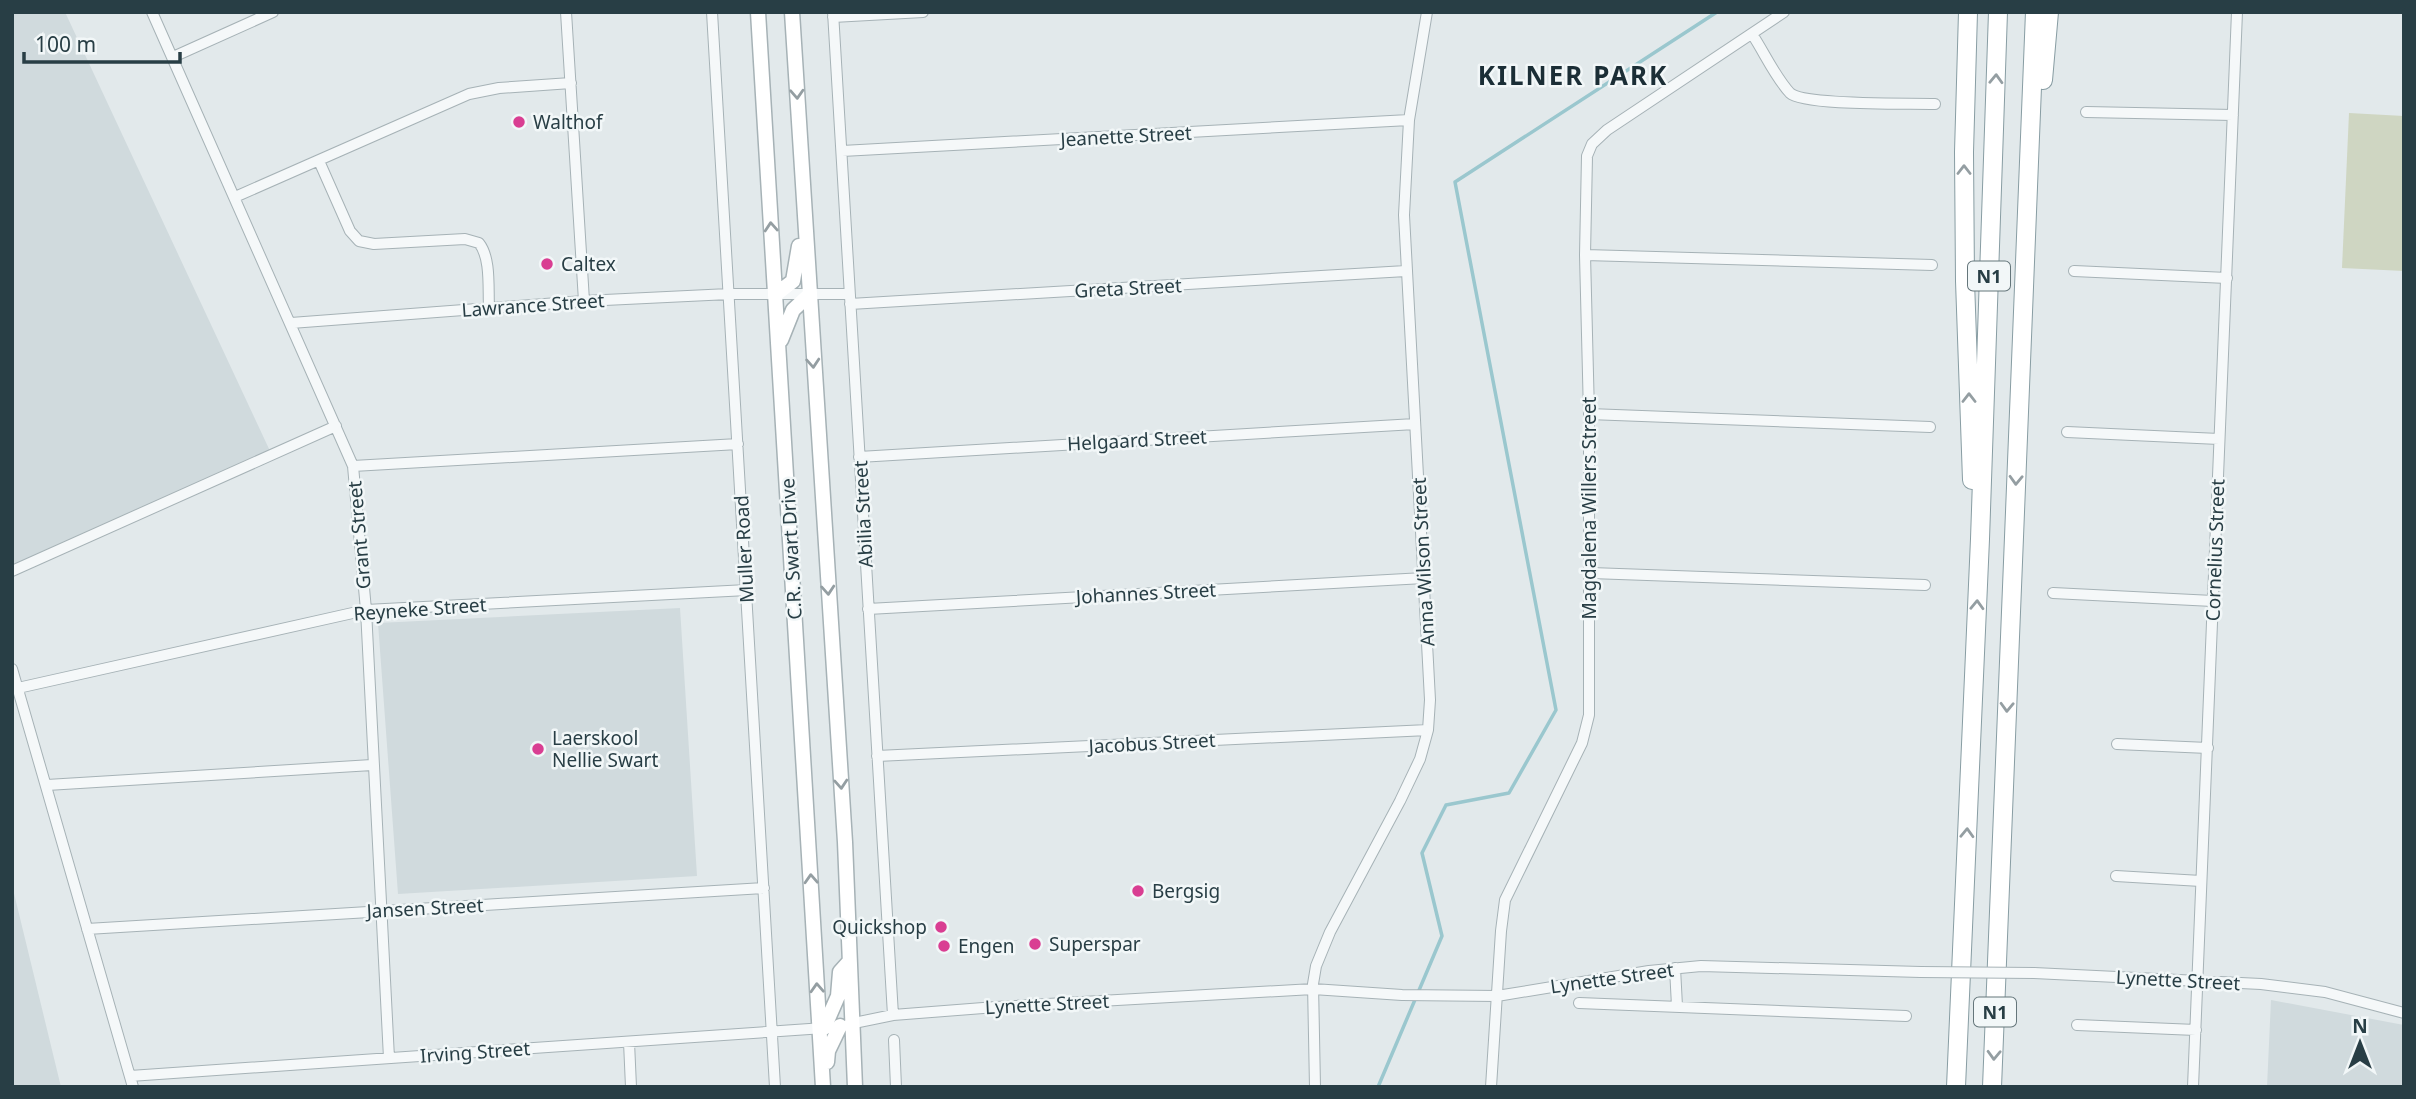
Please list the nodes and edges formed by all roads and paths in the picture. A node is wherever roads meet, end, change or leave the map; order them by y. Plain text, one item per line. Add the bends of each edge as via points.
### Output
1 (152, 12) edge
2 (273, 12) edge
3 (566, 12) edge
4 (712, 12) edge
5 (758, 12) edge
6 (792, 12) edge
7 (923, 12) edge
8 (1427, 12) edge
9 (1784, 12) edge
10 (1968, 12) edge
11 (1998, 12) edge
12 (2035, 12) edge
13 (2049, 12) edge
14 (2237, 12) edge
15 (833, 15) edge
16 (1752, 34) junction
17 (173, 57) junction
18 (570, 83) junction
19 (1935, 104) dead end
20 (2086, 112) dead end
21 (2233, 115) junction
22 (1409, 120) junction
23 (842, 151) junction
24 (319, 161) junction
25 (234, 197) junction
26 (804, 226) junction
27 (1585, 255) junction
28 (1931, 265) dead end
29 (1406, 271) junction
30 (2074, 271) dead end
31 (2227, 278) junction
32 (729, 294) junction
33 (775, 295) junction
34 (809, 295) junction
35 (850, 299) junction
36 (584, 301) junction
37 (489, 307) junction
38 (291, 323) junction
39 (779, 345) junction
40 (2020, 387) junction
41 (1589, 414) junction
42 (1415, 424) junction
43 (336, 426) junction
44 (1930, 427) dead end
45 (2067, 432) dead end
46 (2219, 439) junction
47 (738, 444) junction
48 (859, 457) junction
49 (353, 466) junction
50 (1980, 539) junction
51 (12, 571) edge
52 (1591, 573) junction
53 (1424, 578) junction
54 (1926, 585) dead end
55 (747, 590) junction
56 (2053, 593) dead end
57 (2213, 601) junction
58 (868, 609) junction
59 (366, 610) junction
60 (12, 669) edge
61 (18, 688) junction
62 (1428, 730) junction
63 (2117, 744) dead end
64 (2208, 748) junction
65 (877, 756) junction
66 (372, 765) junction
67 (47, 785) junction
68 (2116, 876) dead end
69 (2201, 881) junction
70 (764, 888) junction
71 (380, 911) junction
72 (86, 929) junction
73 (849, 962) junction
74 (1675, 968) junction
75 (2199, 980) junction
76 (1313, 989) junction
77 (1497, 996) junction
78 (1580, 1003) dead end
79 (1677, 1006) junction
80 (2404, 1013) edge
81 (893, 1016) junction
82 (1906, 1016) dead end
83 (845, 1025) junction
84 (2077, 1025) dead end
85 (822, 1029) junction
86 (2196, 1030) junction
87 (772, 1033) junction
88 (894, 1040) dead end
89 (629, 1042) junction
90 (389, 1058) junction
91 (130, 1076) junction
92 (822, 1083) edge
93 (133, 1087) edge
94 (631, 1087) edge
95 (775, 1087) edge
96 (855, 1087) edge
97 (896, 1087) edge
98 (1315, 1087) edge
99 (1491, 1087) edge
100 (1956, 1087) edge
101 (1992, 1087) edge
102 (2193, 1087) edge

1 - 17 street, Grant Street
2 - 17 street
3 - 18 street
4 - 32 street, Muller Road
33 -> 5 main road, C.R. Swart Drive
6 -> 26 main road, C.R. Swart Drive
7 - 15 street
8 - 22 street, Anna Wilson Street
9 - 16 street, Magdalena Willers Street
50 -> 10 highway via 1972,476 1965,281
50 -> 11 highway, N1
12 - 40 highway, N1
13 - 40 highway
14 - 21 street, Cornelius Street
15 - 23 street, Abilia Street
16 - 19 street via 1797,97
16 - 27 street, Magdalena Willers Street via 1592,144 1586,170
17 - 25 street, Grant Street
18 - 24 street via 469,94
18 - 36 street
20 - 21 street
21 - 31 street, Cornelius Street
22 - 23 street, Jeanette Street
22 - 29 street, Anna Wilson Street
23 - 35 street, Abilia Street
24 - 25 street
24 - 37 street via 350,231 359,241 465,239 479,243 484,249
25 - 38 street, Grant Street
26 - 33 main road via 793,281
26 - 34 main road, C.R. Swart Drive
27 - 28 street
27 - 41 street, Magdalena Willers Street
29 - 35 street, Greta Street
29 - 42 street, Anna Wilson Street
30 - 31 street
31 - 46 street, Cornelius Street
32 - 33 street, Lawrance Street
32 - 36 street, Lawrance Street
32 - 47 street, Muller Road
33 - 34 street, Greta Street
33 - 39 main road, C.R. Swart Drive
34 - 35 street, Greta Street
34 - 39 main road via 793,310
34 -> 73 main road, C.R. Swart Drive
35 - 48 street, Abilia Street
36 - 37 street, Lawrance Street
37 - 38 street, Lawrance Street
38 - 43 street, Grant Street
85 -> 39 main road, C.R. Swart Drive
40 -> 101 highway, N1
41 - 44 street
41 - 52 street, Magdalena Willers Street
42 - 48 street, Helgaard Street
42 - 53 street, Anna Wilson Street
43 - 49 street, Grant Street
43 - 51 street
45 - 46 street
46 - 57 street, Cornelius Street
47 - 49 street
47 - 55 street, Muller Road
48 - 58 street, Abilia Street
49 - 59 street, Grant Street
100 -> 50 highway, N1
52 - 54 street
52 - 77 street, Magdalena Willers Street via 1586,732 1508,892
53 - 58 street, Johannes Street
53 - 62 street, Anna Wilson Street
55 - 59 street, Reyneke Street
55 - 70 street, Muller Road
56 - 57 street
57 - 64 street, Cornelius Street
58 - 65 street, Abilia Street
59 - 61 street, Reyneke Street
59 - 66 street, Grant Street
60 - 61 street
61 - 67 street
62 - 65 street, Jacobus Street
62 - 76 street, Anna Wilson Street via 1400,801 1323,945
63 - 64 street
64 - 69 street, Cornelius Street
65 - 81 street, Abilia Street
66 - 67 street
66 - 71 street, Grant Street
67 - 72 street
68 - 69 street
69 - 75 street, Cornelius Street
70 - 71 street, Jansen Street
70 - 87 street, Muller Road
71 - 72 street, Jansen Street
71 - 90 street, Grant Street
72 - 91 street
73 - 83 main road, C.R. Swart Drive
73 - 85 main road via 841,972 838,996
74 - 75 street, Lynette Street, bridge
74 - 77 street, Lynette Street
74 - 79 street
75 - 80 street, Lynette Street via 2325,992
75 - 86 street, Cornelius Street
76 - 77 street, Lynette Street
76 - 81 street, Lynette Street
76 - 98 street, Anna Wilson Street
77 - 99 street, Magdalena Willers Street
78 - 79 street
79 - 82 street
81 - 83 street, Lynette Street
83 - 85 street, Lynette Street
83 - 92 main road via 827,1054
83 - 96 main road, C.R. Swart Drive
84 - 86 street
85 - 87 street, Irving Street
85 - 92 main road, C.R. Swart Drive
86 - 102 street, Cornelius Street
87 - 89 street, Irving Street
87 - 95 street, Muller Road
88 - 97 street
89 - 90 street, Irving Street
89 - 94 street
90 - 91 street, Irving Street
91 - 93 street

